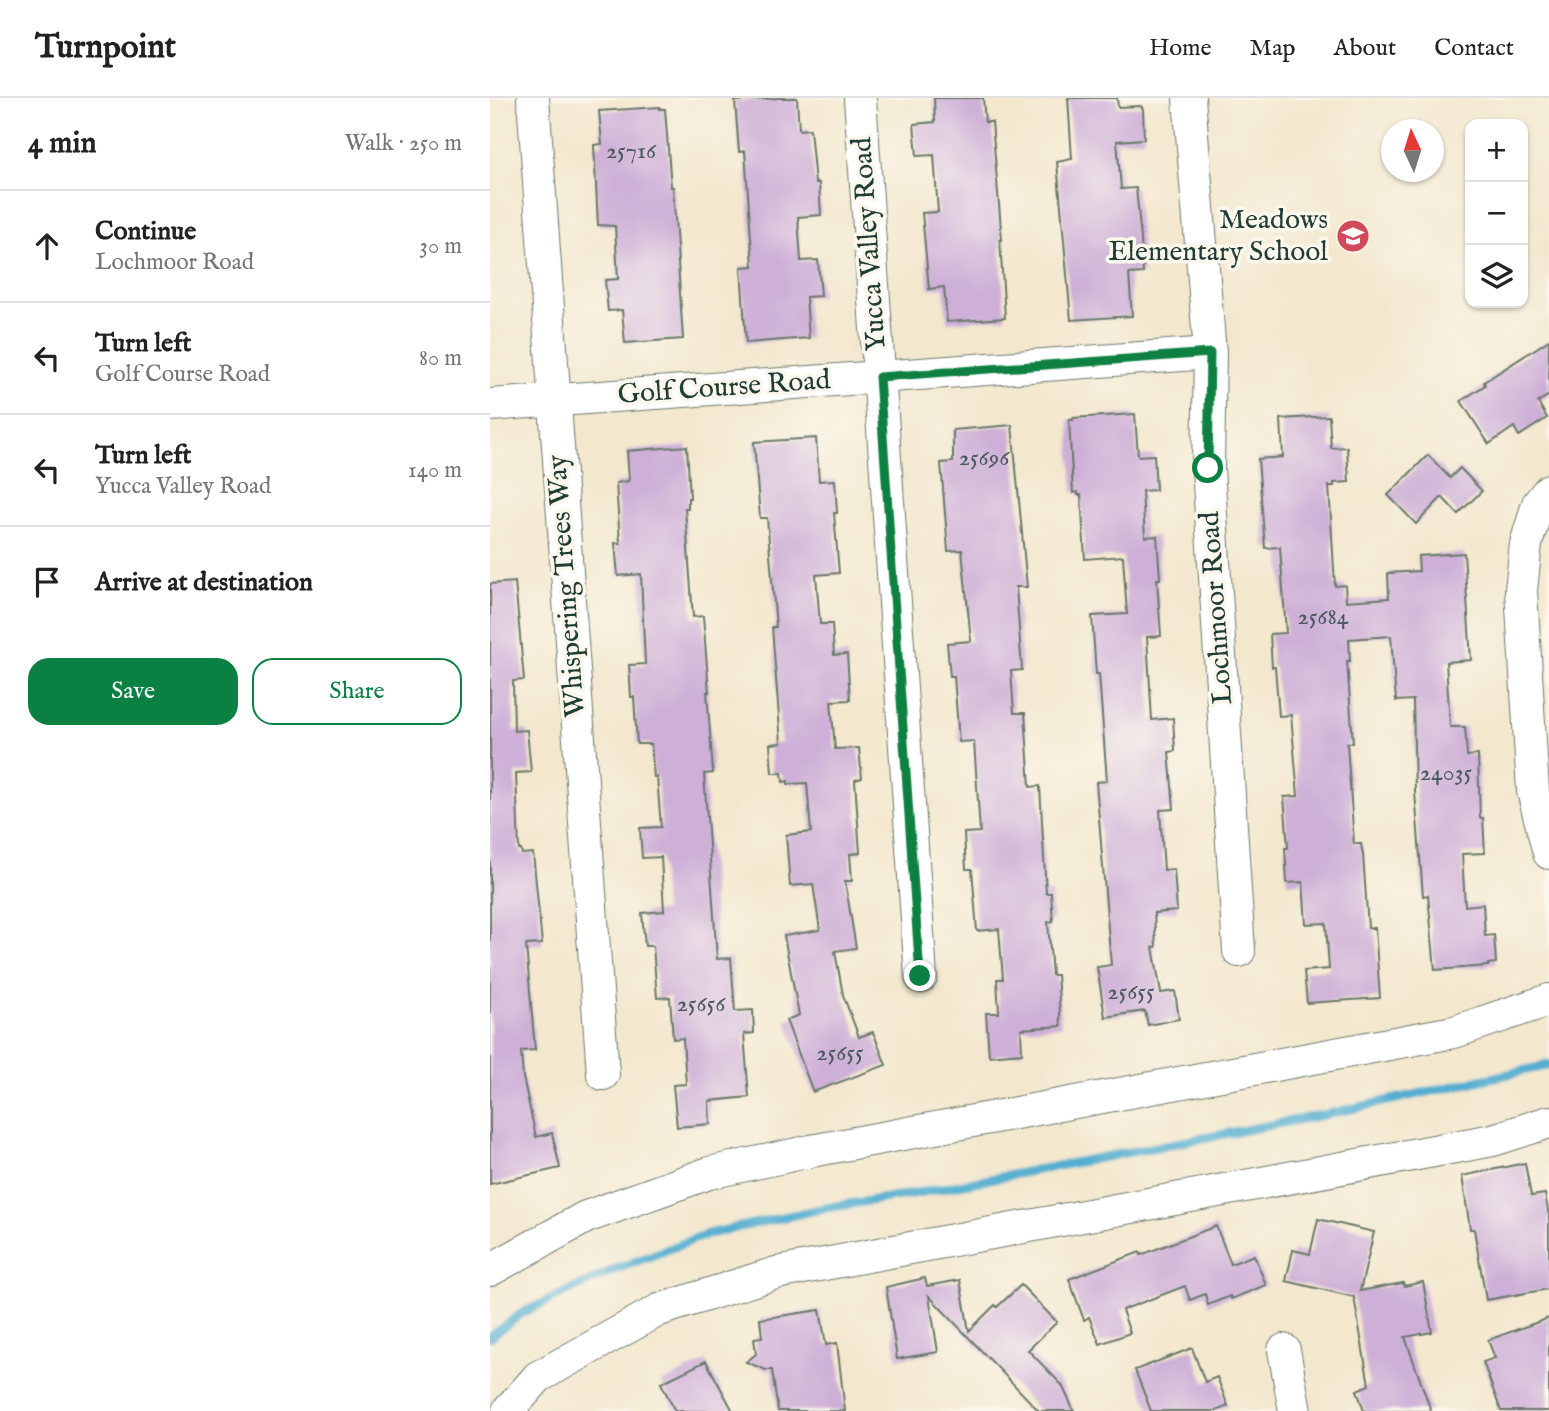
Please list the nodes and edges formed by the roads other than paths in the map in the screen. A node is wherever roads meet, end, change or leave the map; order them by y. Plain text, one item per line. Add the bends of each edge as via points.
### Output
1 (533, 98) edge
2 (860, 98) edge
3 (1189, 98) edge
4 (1210, 353) junction
5 (879, 377) junction
6 (554, 400) junction
7 (490, 405) edge
8 (1549, 490) edge
9 (1549, 853) edge
10 (1239, 951) dead end
11 (920, 976) dead end
12 (1549, 1000) edge
13 (603, 1074) dead end
14 (1549, 1122) edge
15 (490, 1270) edge
16 (1284, 1350) dead end
17 (508, 1411) edge
18 (1295, 1411) edge

1 - 6 street, Whispering Trees Way
2 - 5 street, Yucca Valley Road
3 - 4 street, Lochmoor Road
4 - 5 street, Golf Course Road
4 - 10 street, Lochmoor Road via 1208,468
5 - 6 street, Golf Course Road
5 - 11 street, Yucca Valley Road
6 - 7 street, Golf Course Road
6 - 13 street, Whispering Trees Way
8 - 9 street via 1538,503 1526,544 1521,590 1534,790
12 - 15 street via 1454,1032 709,1172 586,1217
14 - 17 street via 1493,1140 776,1273 659,1310 538,1377
16 - 18 street

